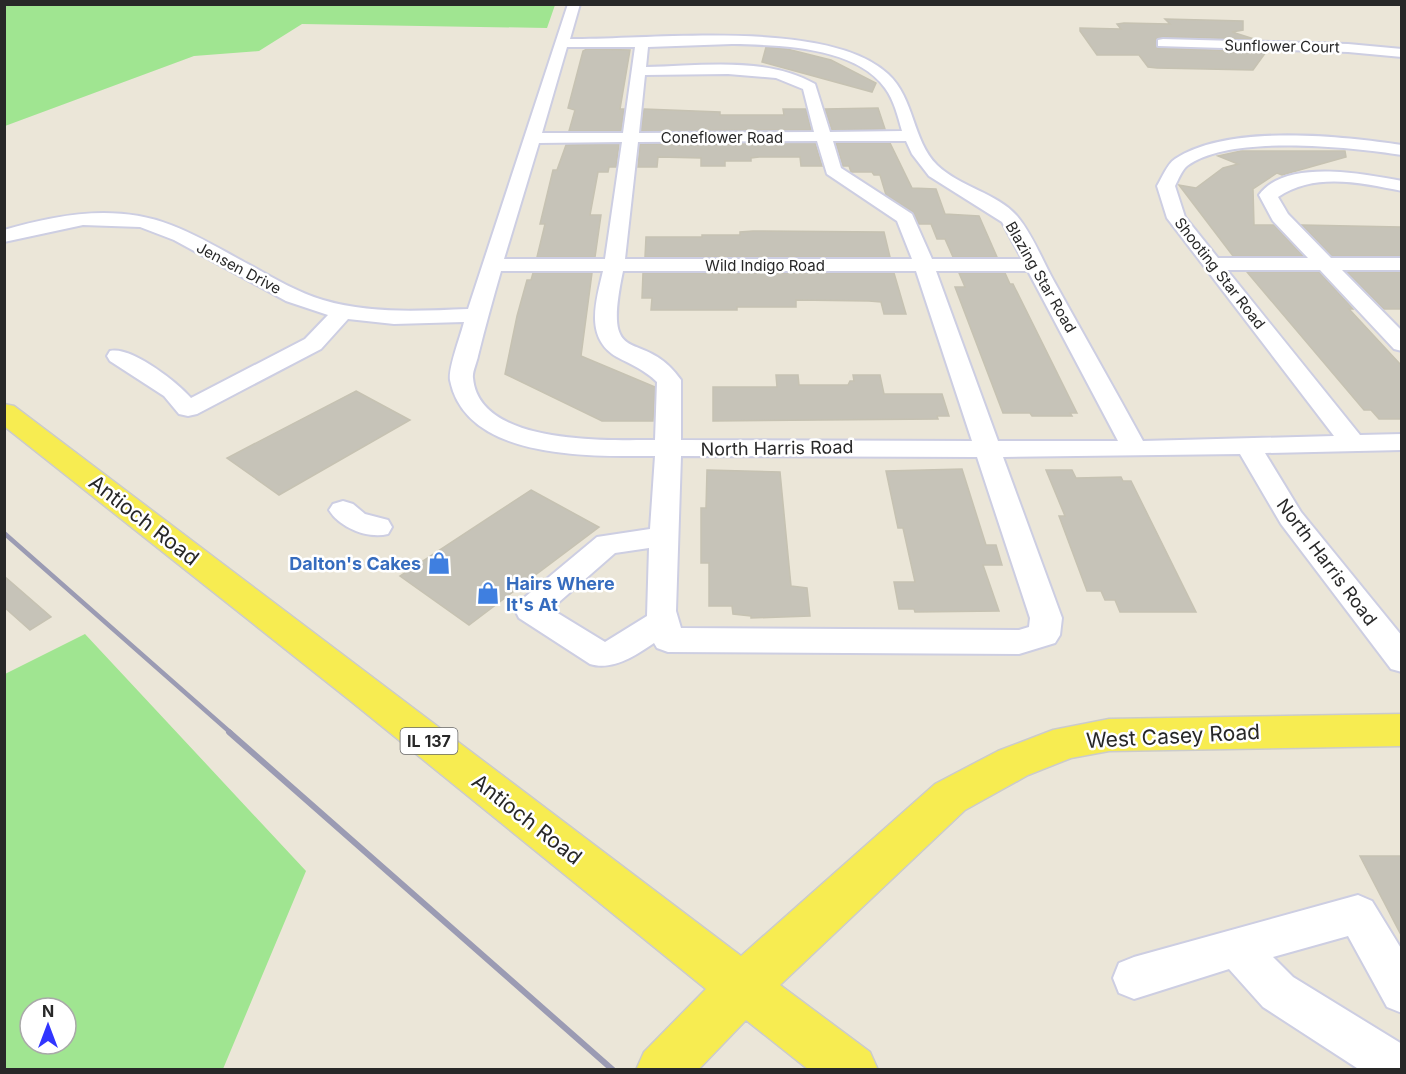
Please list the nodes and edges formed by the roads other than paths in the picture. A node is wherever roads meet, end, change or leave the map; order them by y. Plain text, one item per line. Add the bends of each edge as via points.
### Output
1 (574, 4) edge
2 (563, 43) junction
3 (642, 43) junction
4 (1163, 43) dead end
5 (1401, 53) edge
6 (638, 71) junction
7 (824, 136) junction
8 (912, 136) junction
9 (629, 137) junction
10 (533, 138) junction
11 (1401, 150) edge
12 (1401, 186) edge
13 (4, 236) edge
14 (1212, 264) junction
15 (1324, 264) junction
16 (1401, 264) edge
17 (494, 265) junction
18 (614, 265) junction
19 (924, 265) junction
20 (1036, 265) junction
21 (342, 312) junction
22 (477, 315) junction
23 (1401, 344) edge
24 (118, 356) dead end
25 (4, 412) edge
26 (1352, 442) junction
27 (1401, 442) edge
28 (1248, 446) junction
29 (986, 448) junction
30 (668, 449) junction
31 (1135, 449) junction
32 (343, 510) dead end
33 (378, 527) dead end
34 (664, 537) junction
35 (663, 620) junction
36 (1401, 660) edge
37 (1401, 730) edge
38 (1236, 947) junction
39 (1134, 978) dead end
40 (743, 987) junction
41 (1401, 993) edge
42 (662, 1070) edge
43 (852, 1070) edge
44 (1401, 1070) edge

1 - 2 street, North Harris Road
2 - 3 street, Blazing Star Road
2 - 10 street, North Harris Road
3 - 6 street
3 - 8 street, Blazing Star Road via 744,39 792,44 844,56 869,67 887,81 897,95
4 - 5 street, Sunflower Court
6 - 7 street via 754,71 789,76 810,87
6 - 9 street
7 - 8 street, Coneflower Road
7 - 9 street, Coneflower Road
7 - 19 street via 833,170 905,218
8 - 20 street, Blazing Star Road via 927,164 938,174 1010,219
9 - 10 street, Coneflower Road
9 - 18 street
10 - 17 street, North Harris Road
11 - 14 street, Shooting Star Road via 1341,142 1272,140 1226,146 1184,161 1169,176 1167,201
12 - 15 street via 1327,176 1288,183 1268,195 1281,217
13 - 21 street, Jensen Drive via 71,221 113,219 147,224 162,228 296,298
14 - 15 street
14 - 26 street, Shooting Star Road
15 - 16 street
15 - 23 street
17 - 18 street, Wild Indigo Road
17 - 22 street, North Harris Road
18 - 19 street, Wild Indigo Road
18 - 30 street via 606,306 608,334 617,349 654,367 669,380
19 - 20 street, Wild Indigo Road
19 - 29 street
20 - 31 street, Blazing Star Road
21 - 22 street, Jensen Drive via 388,317
21 - 24 street via 313,344 188,409 172,391
22 - 30 street, North Harris Road via 461,378 470,401 487,420 524,438 555,445
25 - 40 main road, Antioch Road / IL 137
26 - 27 street
26 - 28 street
28 - 31 street, North Harris Road
28 - 36 street, North Harris Road via 1291,518
29 - 30 street, North Harris Road
29 - 31 street, North Harris Road
29 - 35 street via 1046,618 1044,635 1019,642 668,640
30 - 34 street
32 - 33 street via 355,520
34 - 35 street via 660,611
34 - 35 street via 607,544 530,610 601,655 623,648
37 - 40 main road, West Casey Road via 1109,735 1056,746 1013,763 950,797
38 - 39 street
38 - 41 street via 1358,914
38 - 44 street via 1278,992
40 - 42 main road, West Casey Road
40 - 43 main road, Antioch Road / IL 137

